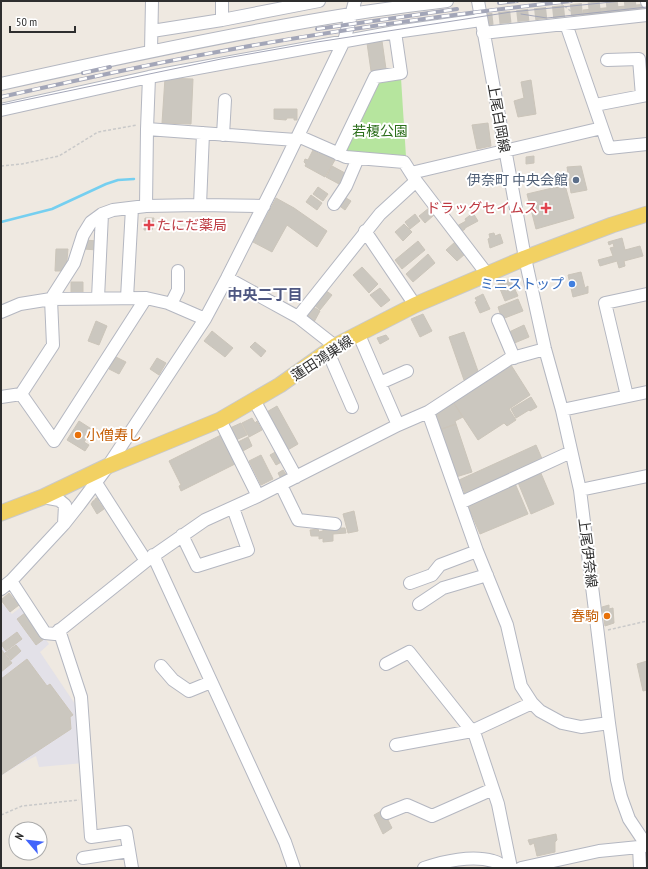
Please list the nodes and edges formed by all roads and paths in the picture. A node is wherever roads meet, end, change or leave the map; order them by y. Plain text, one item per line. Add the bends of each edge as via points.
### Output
1 (152, 1) edge
2 (222, 1) edge
3 (318, 1) edge
4 (355, 1) edge
5 (448, 1) edge
6 (478, 1) edge
7 (546, 4) dead end
8 (574, 13) dead end
9 (352, 14) junction
10 (647, 15) edge
11 (222, 20) junction
12 (481, 20) junction
13 (566, 24) junction
14 (152, 31) junction
15 (395, 32) junction
16 (483, 33) junction
17 (344, 41) junction
18 (151, 51) junction
19 (607, 60) dead end
20 (149, 77) junction
21 (1, 84) edge
22 (645, 96) edge
23 (224, 100) dead end
24 (595, 105) junction
25 (1, 110) edge
26 (147, 126) junction
27 (602, 128) junction
28 (203, 133) junction
29 (222, 134) junction
30 (297, 138) junction
31 (647, 144) edge
32 (505, 151) junction
33 (338, 154) junction
34 (358, 158) junction
35 (1, 166) edge
36 (414, 177) junction
37 (334, 204) dead end
38 (200, 205) junction
39 (146, 206) junction
40 (264, 206) junction
41 (132, 208) junction
42 (102, 214) junction
43 (647, 214) edge
44 (365, 231) junction
45 (525, 258) junction
46 (178, 272) dead end
47 (487, 274) junction
48 (227, 278) junction
49 (647, 294) edge
50 (98, 298) junction
51 (127, 298) junction
52 (146, 298) junction
53 (51, 299) junction
54 (171, 304) junction
55 (415, 305) junction
56 (1, 312) edge
57 (298, 317) junction
58 (205, 319) junction
59 (498, 320) dead end
60 (358, 335) junction
61 (331, 349) junction
62 (545, 349) junction
63 (514, 358) junction
64 (407, 372) dead end
65 (380, 383) junction
66 (647, 392) edge
67 (21, 394) junction
68 (627, 396) junction
69 (1, 397) edge
70 (254, 400) junction
71 (352, 407) dead end
72 (562, 410) junction
73 (428, 412) junction
74 (220, 420) junction
75 (398, 425) junction
76 (571, 452) junction
77 (108, 466) junction
78 (647, 476) edge
79 (296, 477) junction
80 (96, 483) junction
81 (281, 485) junction
82 (580, 490) junction
83 (258, 496) junction
84 (43, 497) junction
85 (460, 503) junction
86 (233, 508) junction
87 (1, 514) edge
88 (64, 524) junction
89 (335, 524) dead end
90 (182, 535) junction
91 (477, 551) junction
92 (149, 558) junction
93 (487, 575) junction
94 (11, 581) junction
95 (410, 583) dead end
96 (1, 589) edge
97 (419, 604) dead end
98 (647, 621) edge
99 (59, 630) junction
100 (598, 632) junction
101 (386, 664) dead end
102 (161, 666) dead end
103 (211, 682) junction
104 (532, 703) junction
105 (609, 723) junction
106 (472, 731) junction
107 (396, 745) dead end
108 (493, 789) junction
109 (89, 799) junction
110 (387, 813) dead end
111 (1, 815) edge
112 (643, 846) edge
113 (129, 851) junction
114 (83, 858) dead end
115 (544, 866) edge
116 (132, 868) edge
117 (294, 868) edge
118 (424, 868) edge
119 (507, 868) edge
120 (511, 868) edge
121 (521, 868) edge
122 (640, 868) edge

1 - 14 street
2 - 11 street
3 - 11 street
4 - 9 street
5 - 9 street
6 - 12 street, 上尾白岡線
7 - 8 path via 559,2
9 - 17 street
9 - 18 street
10 - 13 street
11 - 14 street
12 - 15 street
12 - 16 street, 上尾白岡線
13 - 16 street
13 - 24 street
14 - 18 street
15 - 17 street
15 - 33 street via 401,73 375,77
16 - 32 street, 上尾白岡線
17 - 20 street
17 - 30 street
18 - 21 street
19 - 22 street via 639,59
20 - 25 street
20 - 26 street
22 - 24 street
23 - 29 street
24 - 27 street
26 - 28 street
26 - 35 path via 98,132 59,156
26 - 39 street
27 - 31 street via 609,148
27 - 32 street
28 - 29 street
28 - 38 street
29 - 30 street
30 - 33 street
30 - 40 street
32 - 36 street
32 - 45 street, 上尾白岡線
33 - 34 street
34 - 36 street via 404,162
34 - 37 street via 346,186
36 - 44 street
36 - 47 street
38 - 39 street
38 - 40 street
39 - 41 street
40 - 48 street
41 - 42 street
41 - 51 street
42 - 50 street
42 - 53 street via 90,222 74,263
43 - 45 main road, 蓮田鴻巣線
44 - 55 street
44 - 57 street
45 - 47 main road, 蓮田鴻巣線
45 - 62 street, 上尾伊奈線
46 - 54 street via 178,290
47 - 55 main road, 蓮田鴻巣線
48 - 57 street
48 - 58 street
49 - 68 street via 605,303
50 - 51 street
50 - 53 street
51 - 52 street
52 - 54 street
52 - 67 street via 54,441
53 - 56 street via 20,304
53 - 67 street via 53,345
54 - 58 street
55 - 60 main road, 蓮田鴻巣線
57 - 61 street
58 - 77 street
59 - 63 street
60 - 61 main road, 蓮田鴻巣線
60 - 65 street
61 - 70 main road, 蓮田鴻巣線
61 - 71 street
62 - 63 street
62 - 72 street, 上尾伊奈線
63 - 73 street
64 - 65 street
65 - 75 street
66 - 68 street
67 - 69 street
68 - 72 street
70 - 74 main road, 蓮田鴻巣線
70 - 79 street
72 - 76 street, 上尾伊奈線
73 - 75 street
73 - 85 street
74 - 77 main road, 蓮田鴻巣線
74 - 83 street
75 - 79 street
76 - 82 street, 上尾伊奈線
76 - 85 street
77 - 80 street
77 - 84 main road, 蓮田鴻巣線
78 - 82 street
79 - 81 street
80 - 88 street
80 - 92 street
81 - 83 street
81 - 89 street via 298,520
82 - 100 street, 上尾伊奈線
83 - 86 street
84 - 87 main road, 蓮田鴻巣線
84 - 88 street via 58,500 65,505
85 - 91 street
86 - 90 street via 205,520
86 - 90 street via 248,550 197,566
88 - 94 street
90 - 92 street
91 - 93 street
91 - 95 street via 440,565 432,575
92 - 99 street
92 - 103 street
93 - 97 street via 444,588
93 - 104 street via 507,625 521,686
94 - 96 street
94 - 99 street via 45,633 54,634
98 - 100 path
99 - 109 street via 81,697
100 - 105 street, 上尾伊奈線
101 - 106 street via 409,652
102 - 103 street via 172,680 189,690
103 - 117 street via 285,842
104 - 105 street via 540,711 562,723 581,727
104 - 106 street
105 - 112 street, 上尾伊奈線 via 621,797
106 - 107 street
106 - 108 street
108 - 110 street via 432,816 407,805
108 - 120 street
109 - 111 path via 22,806
109 - 113 street via 91,837 126,832
112 - 115 street via 573,856
112 - 122 street
113 - 114 street
113 - 116 street
115 - 121 street
118 - 119 street via 467,858 493,861

